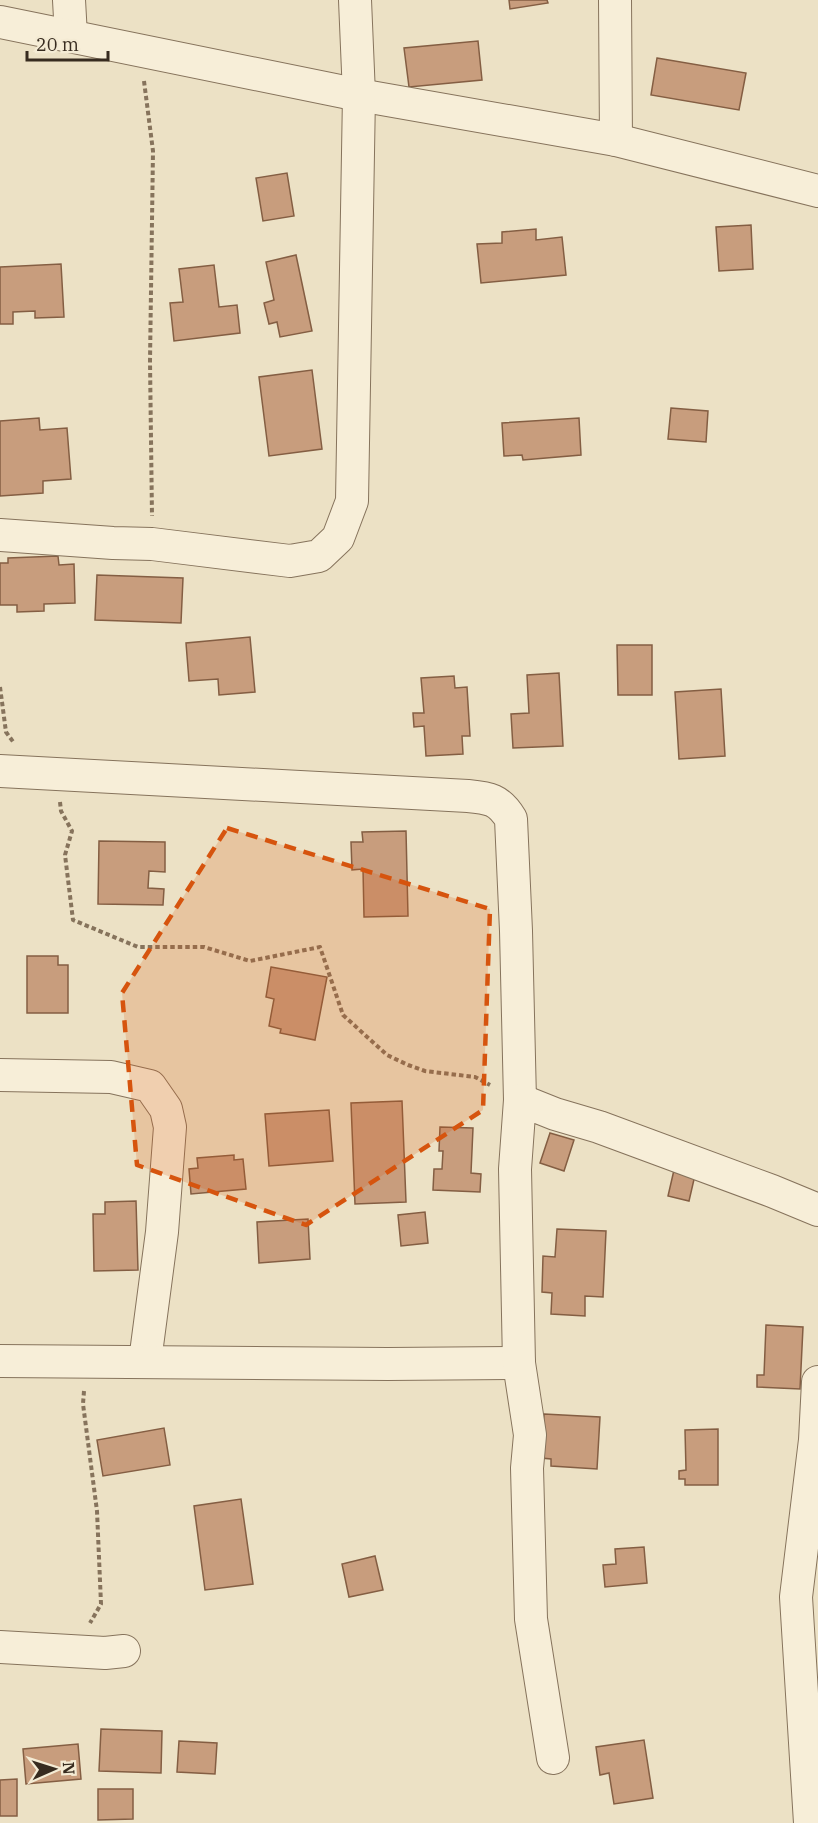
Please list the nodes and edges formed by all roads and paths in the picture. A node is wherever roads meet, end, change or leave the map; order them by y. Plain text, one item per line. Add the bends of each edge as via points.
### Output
1 (69, 0) edge
2 (355, 0) edge
3 (615, 0) edge
4 (0, 22) edge
5 (71, 36) junction
6 (140, 50) junction
7 (359, 95) junction
8 (616, 140) junction
9 (818, 191) edge
10 (0, 535) edge
11 (152, 544) junction
12 (0, 687) edge
13 (5, 770) edge
14 (58, 794) dead end
15 (0, 1075) edge
16 (520, 1100) junction
17 (818, 1210) edge
18 (86, 1361) junction
19 (145, 1361) junction
20 (0, 1362) edge
21 (519, 1363) junction
22 (818, 1382) edge
23 (811, 1530) edge
24 (0, 1647) edge
25 (124, 1651) dead end
26 (73, 1652) junction
27 (553, 1758) dead end
28 (810, 1823) edge

1 - 5 street
2 - 7 street
3 - 8 street
4 - 5 street
5 - 6 street
6 - 7 street
6 - 11 path via 153,151
7 - 8 street
7 - 11 street via 352,501 338,538 319,556 290,561
8 - 9 street
10 - 11 street
12 - 13 path via 6,732 25,765
13 - 16 street via 468,796 488,798 504,806 511,819
14 - 16 path via 72,831 65,855 73,920 138,947 204,947 250,961 320,947 343,1015 387,1055 425,1071 475,1077
15 - 19 street via 111,1077 150,1086 166,1109 170,1127 162,1232
16 - 17 street
16 - 21 street via 514,1169
18 - 19 street
18 - 20 street
18 - 26 path via 83,1404 97,1511 101,1604
19 - 21 street
21 - 27 street via 530,1435 527,1468 531,1619
22 - 23 street
23 - 28 street via 796,1597
24 - 26 street
25 - 26 street

